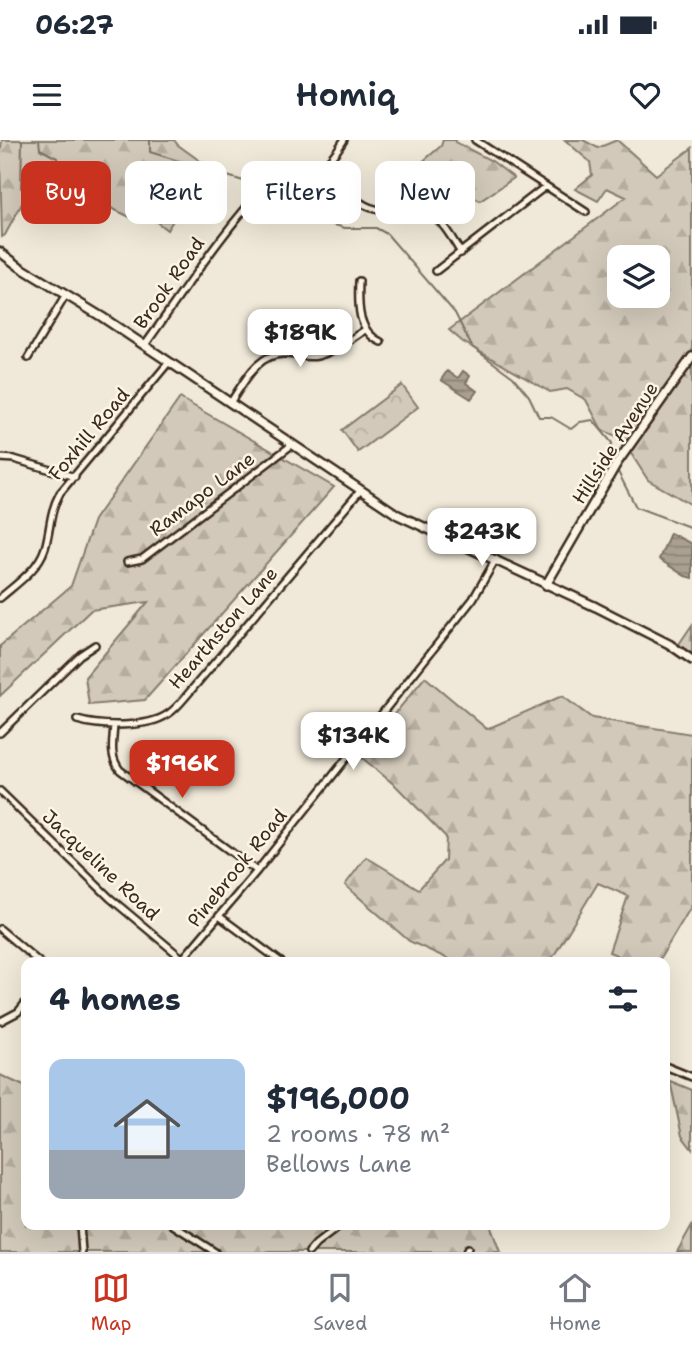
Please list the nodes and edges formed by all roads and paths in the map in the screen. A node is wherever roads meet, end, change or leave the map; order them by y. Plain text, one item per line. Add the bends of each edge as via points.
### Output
1 (344, 140) edge
2 (475, 140) edge
3 (328, 161) edge
4 (546, 186) junction
5 (361, 201) edge
6 (586, 212) dead end
7 (241, 214) edge
8 (0, 252) edge
9 (461, 253) junction
10 (436, 271) dead end
11 (359, 281) dead end
12 (66, 295) junction
13 (365, 330) junction
14 (381, 342) dead end
15 (145, 345) junction
16 (692, 357) edge
17 (28, 358) dead end
18 (169, 362) junction
19 (230, 403) junction
20 (293, 444) junction
21 (0, 458) edge
22 (75, 477) junction
23 (360, 491) junction
24 (496, 559) junction
25 (127, 562) dead end
26 (546, 585) junction
27 (0, 598) edge
28 (95, 645) dead end
29 (692, 660) edge
30 (77, 720) dead end
31 (114, 725) junction
32 (0, 733) edge
33 (0, 791) edge
34 (257, 871) junction
35 (219, 916) junction
36 (0, 929) edge
37 (33, 957) edge
38 (176, 957) edge
39 (184, 957) edge
40 (274, 957) edge
41 (21, 1008) edge
42 (1, 1021) edge
43 (670, 1068) edge
44 (692, 1077) edge
45 (80, 1230) edge
46 (181, 1230) edge
47 (334, 1230) edge
48 (82, 1252) edge
49 (215, 1252) edge
50 (309, 1252) edge

1 - 3 street
2 - 4 street
4 - 6 street
4 - 9 street
5 - 9 street via 371,209 429,212
7 - 15 street, Brook Road
8 - 12 main road
9 - 10 street
11 - 13 street
12 - 15 main road
12 - 17 street
13 - 14 street
13 - 19 street via 319,356 281,354 263,359
15 - 18 main road
16 - 26 main road, Hillside Avenue via 617,463
18 - 19 main road
18 - 22 street, Foxhill Road
19 - 20 main road
20 - 23 main road
20 - 25 street, Ramapo Lane via 142,559
21 - 22 street
22 - 27 street, Foxhill Road via 55,503 37,564
23 - 24 main road via 398,515
23 - 31 street, Hearthston Lane via 170,713
24 - 26 main road
24 - 34 street, Pinebrook Road via 473,599
26 - 29 main road via 669,644
28 - 32 street
30 - 31 street, Hearthston Lane
31 - 34 street via 112,754 120,770
33 - 38 street, Jacqueline Road
34 - 35 street, Pinebrook Road
35 - 39 street, Pinebrook Road
35 - 40 street
36 - 37 street
41 - 42 street
43 - 44 street
45 - 48 street
46 - 49 street
47 - 50 street

